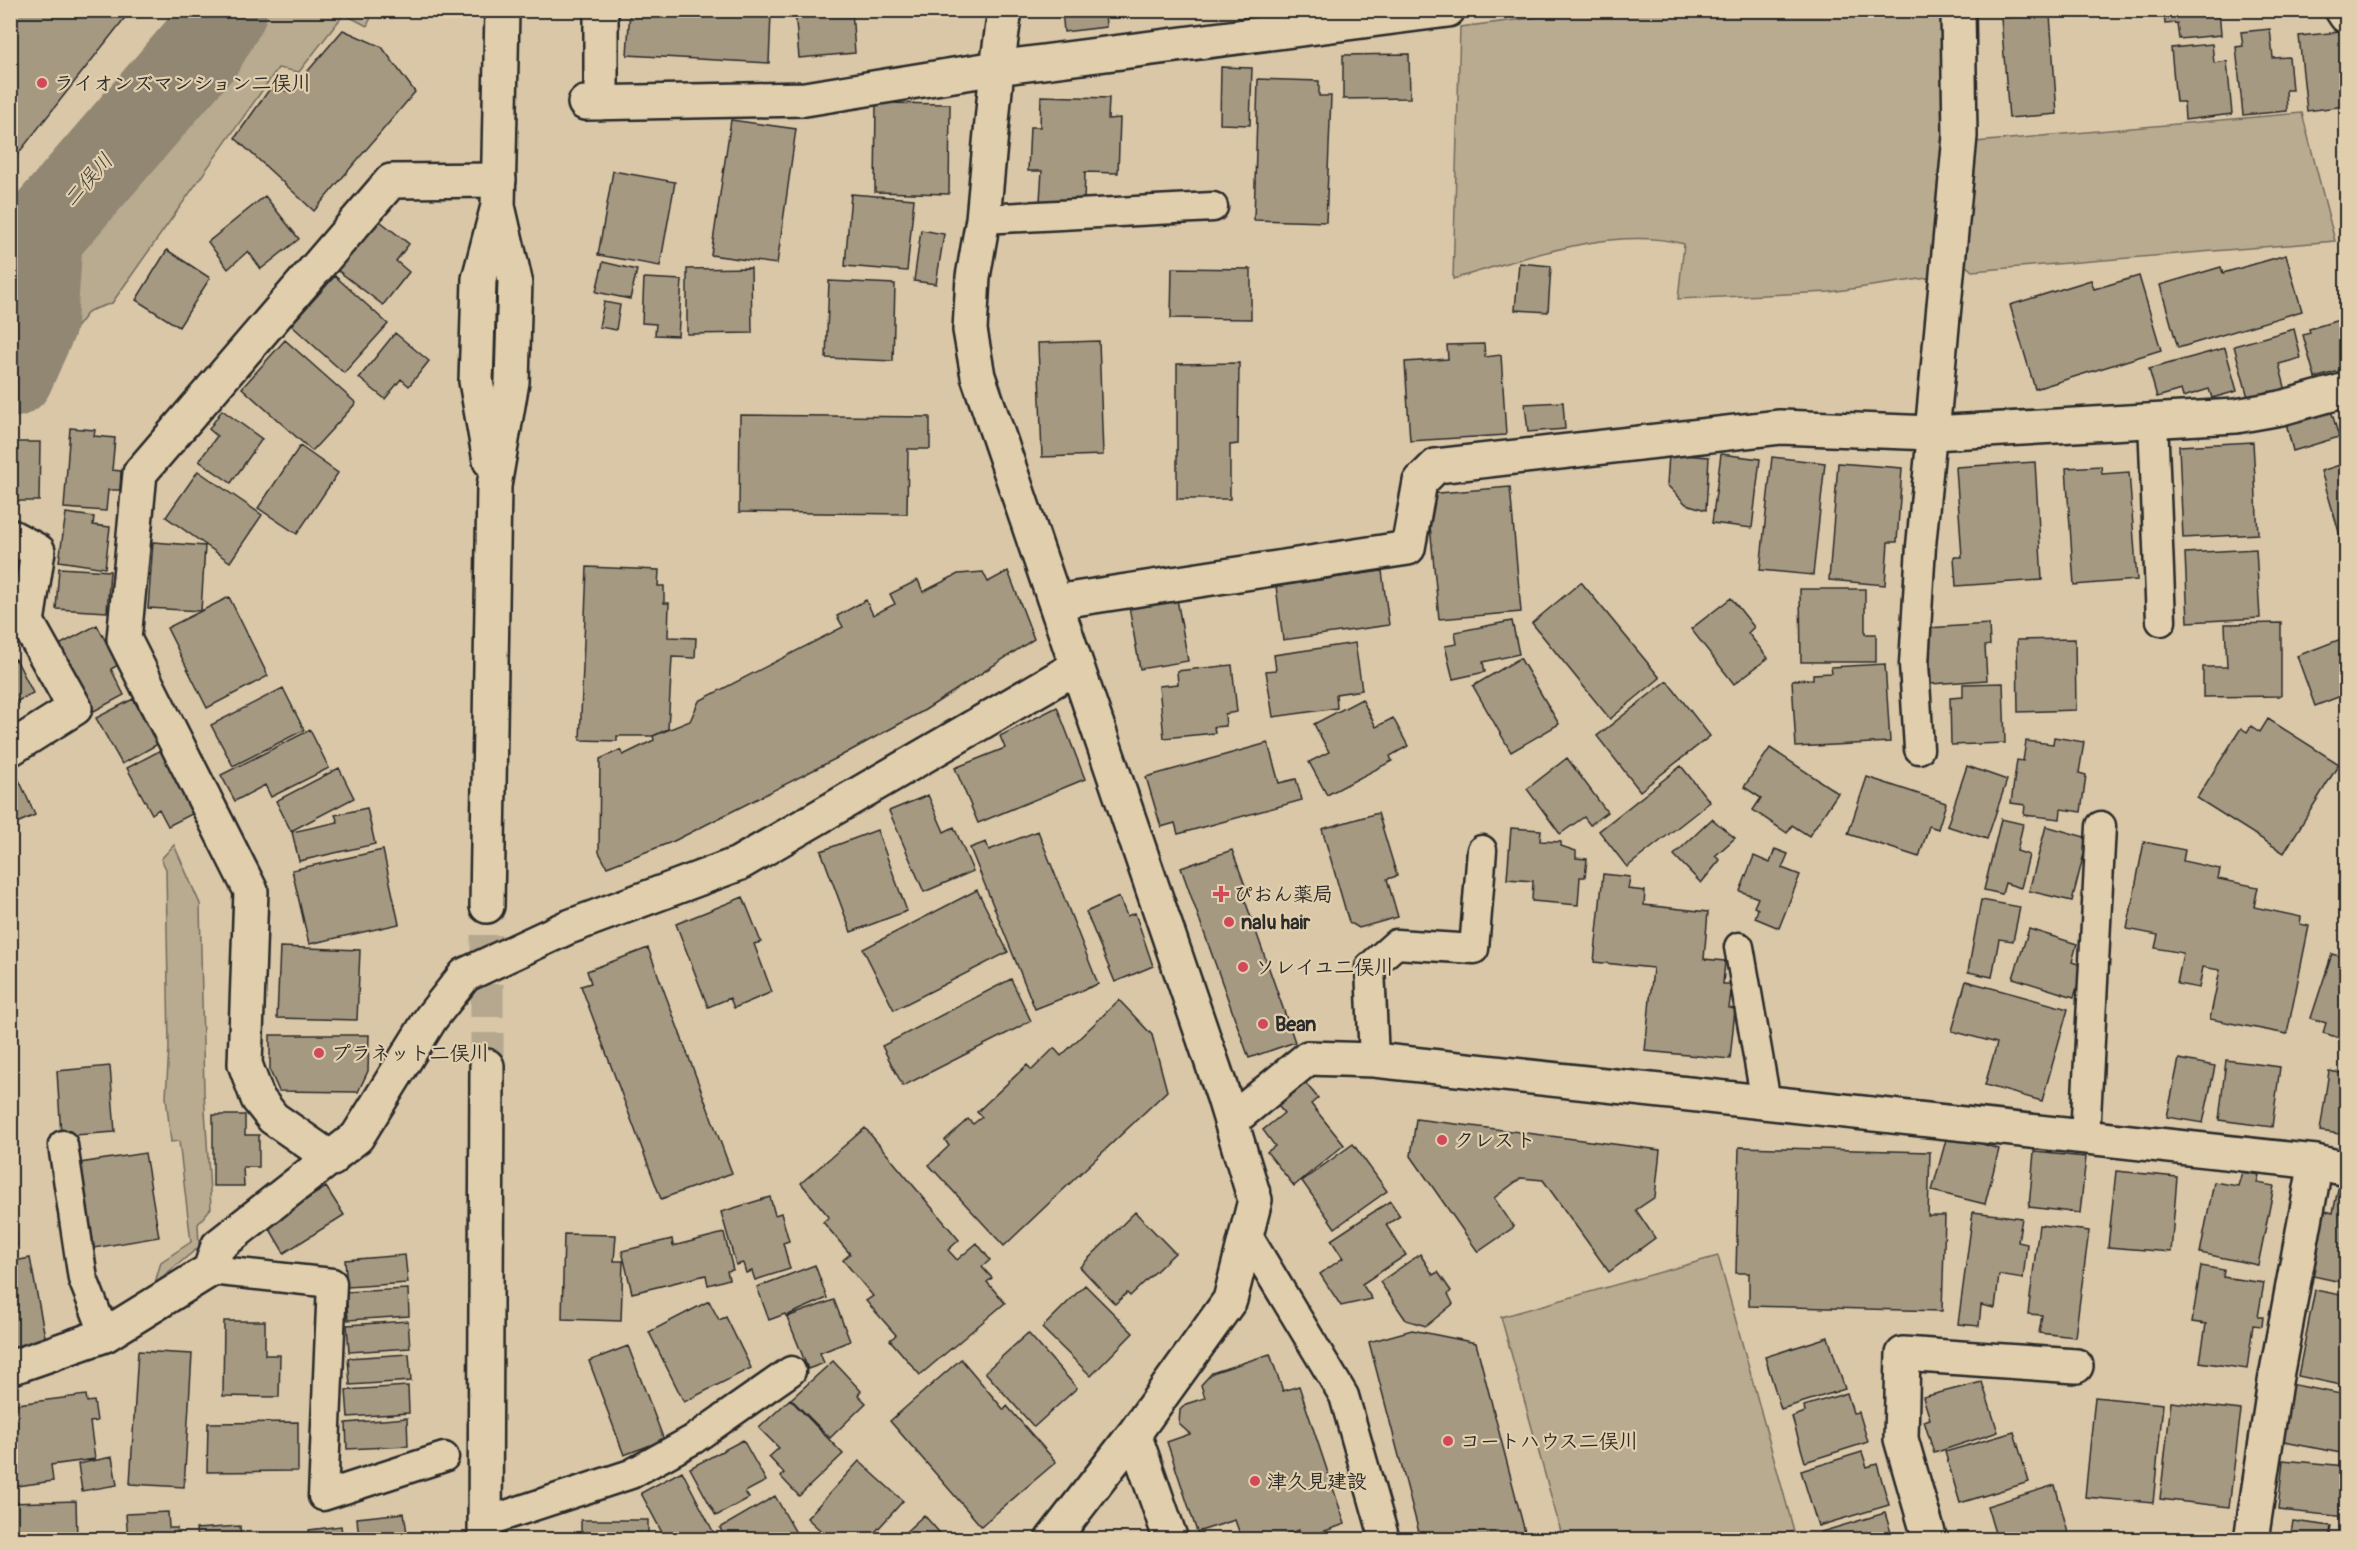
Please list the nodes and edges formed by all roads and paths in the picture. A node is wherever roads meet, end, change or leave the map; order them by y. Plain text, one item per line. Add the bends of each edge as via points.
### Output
1 (502, 10) edge
2 (601, 10) edge
3 (1005, 10) edge
4 (1448, 10) edge
5 (1958, 10) edge
6 (2342, 10) edge
7 (2346, 16) edge
8 (997, 68) junction
9 (499, 193) junction
10 (1213, 207) dead end
11 (983, 219) junction
12 (2346, 390) edge
13 (2153, 420) junction
14 (1932, 433) junction
15 (10, 536) edge
16 (1055, 602) junction
17 (2161, 621) dead end
18 (1075, 668) junction
19 (1920, 749) dead end
20 (10, 750) edge
21 (2101, 826) dead end
22 (1482, 850) dead end
23 (487, 906) tunnel mouth
24 (1739, 947) dead end
25 (1374, 1060) junction
26 (487, 1066) tunnel mouth
27 (1766, 1102) junction
28 (1231, 1121) junction
29 (2085, 1137) junction
30 (63, 1145) dead end
31 (332, 1159) junction
32 (2331, 1165) edge
33 (1246, 1233) junction
34 (210, 1270) junction
35 (105, 1335) junction
36 (2076, 1366) dead end
37 (10, 1368) edge
38 (791, 1371) dead end
39 (1134, 1434) junction
40 (444, 1457) dead end
41 (485, 1531) edge
42 (1052, 1539) edge
43 (1172, 1539) edge
44 (1385, 1539) edge
45 (1930, 1539) edge
46 (2251, 1539) edge

1 - 9 street
2 - 8 street via 593,103 805,99
3 - 8 street
4 - 8 street
5 - 14 street via 1960,136
6 - 7 street
8 - 11 street
9 - 23 street via 479,279 476,381 494,486
9 - 31 street via 391,181 141,473 124,639 251,891 245,1064 258,1099 273,1118
10 - 11 lane
11 - 16 street via 973,277 970,330 978,376
12 - 13 street via 2236,416
13 - 14 street
13 - 17 lane
14 - 16 street via 1780,427 1436,466 1420,482 1408,548
14 - 19 lane via 1914,664
15 - 20 street via 38,551 27,622 75,708
16 - 18 street
18 - 28 street
18 - 31 street via 738,864 566,928 465,975 431,1018 362,1131
21 - 29 lane
22 - 25 lane via 1474,949 1396,944 1370,967
24 - 27 lane
25 - 27 street
25 - 28 street via 1308,1058
26 - 41 street
27 - 29 street
28 - 33 street via 1255,1200
29 - 32 street
30 - 35 lane via 83,1279
31 - 34 street via 218,1246
32 - 46 street via 2275,1382
33 - 39 street via 1230,1300
33 - 44 lane via 1344,1396
34 - 35 street
34 - 40 lane via 332,1283 323,1496
35 - 37 street
36 - 45 street via 1903,1354 1901,1439
38 - 41 lane via 694,1439 631,1474
39 - 42 street
39 - 43 street

